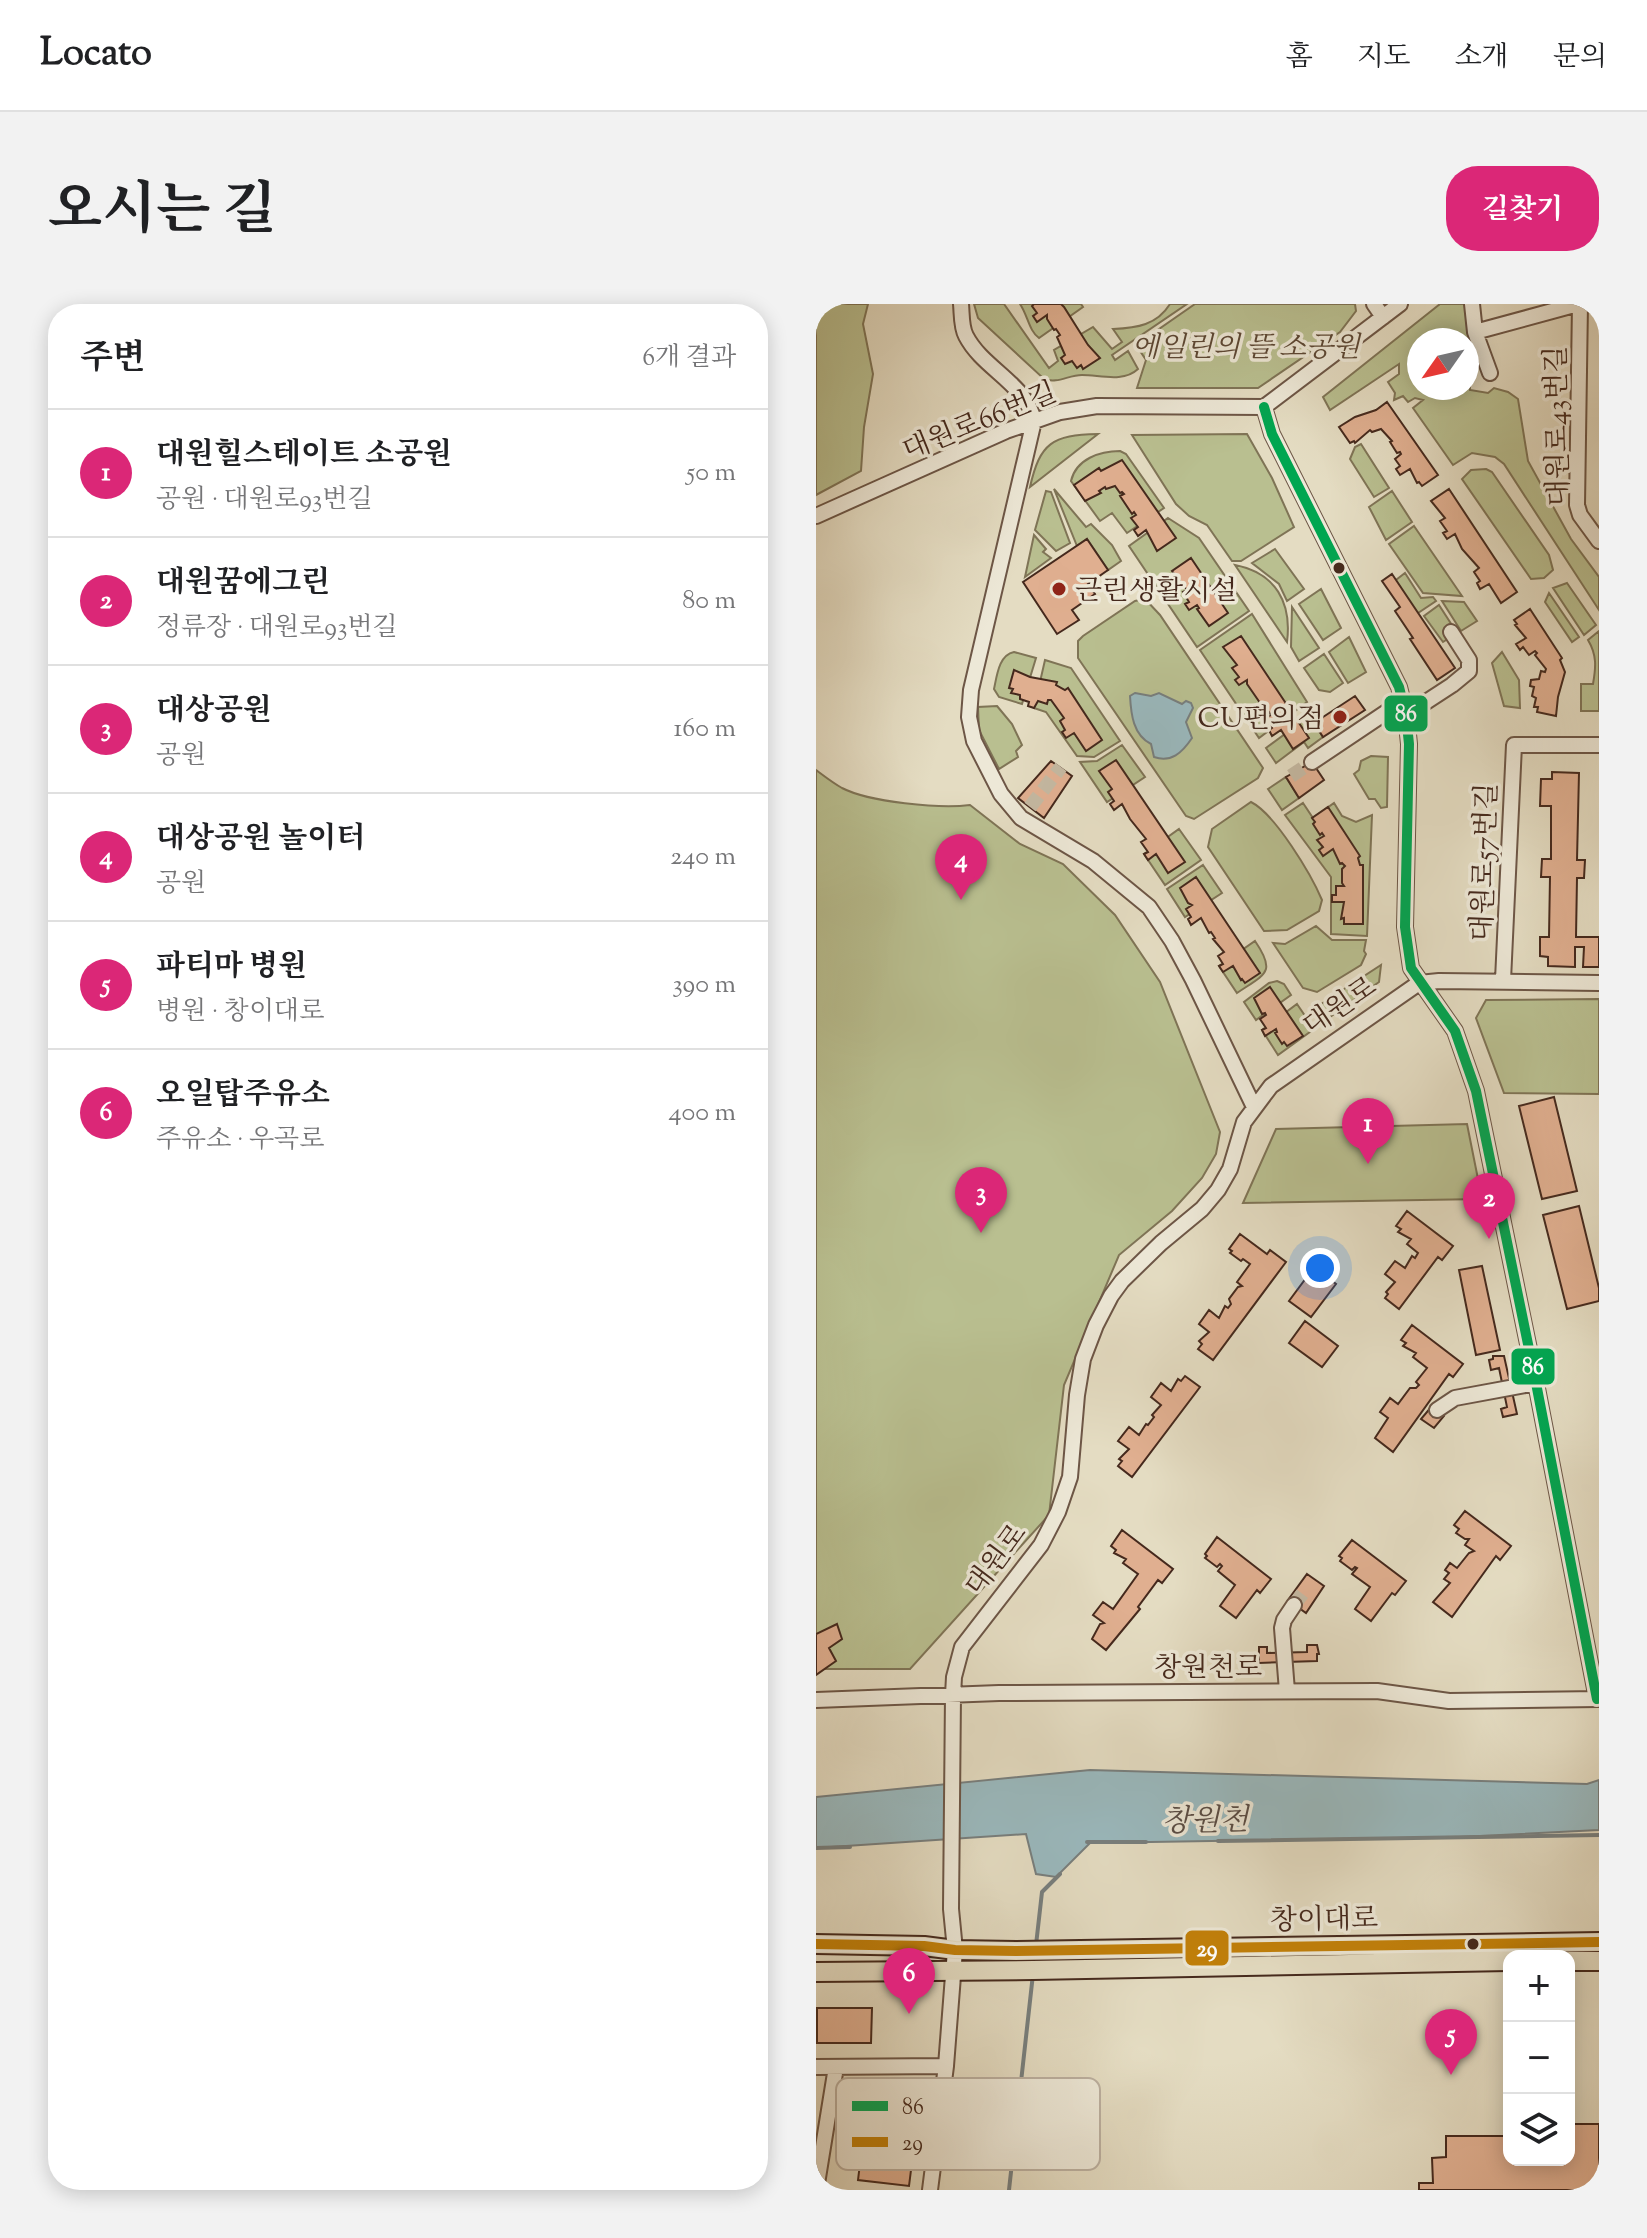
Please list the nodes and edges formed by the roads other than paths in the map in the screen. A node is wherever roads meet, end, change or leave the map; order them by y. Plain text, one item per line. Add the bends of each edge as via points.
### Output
1 (961, 304) edge
2 (1374, 304) edge
3 (1400, 304) edge
4 (1472, 304) edge
5 (1579, 304) edge
6 (1383, 317) junction
7 (1475, 328) edge
8 (1479, 331) edge
9 (1479, 343) edge
10 (1490, 373) dead end
11 (1264, 407) junction
12 (1034, 421) junction
13 (816, 516) edge
14 (1599, 541) edge
15 (1451, 632) dead end
16 (1404, 708) junction
17 (1599, 745) edge
18 (1312, 762) tunnel mouth
19 (1503, 980) junction
20 (1419, 983) junction
21 (1599, 983) edge
22 (1254, 1107) junction
23 (1536, 1383) junction
24 (1437, 1410) dead end
25 (1294, 1605) tunnel mouth
26 (1287, 1691) junction
27 (953, 1695) junction
28 (1598, 1699) edge
29 (816, 1700) edge
30 (1599, 1942) edge
31 (816, 1944) edge
32 (955, 1950) junction
33 (1503, 1961) edge
34 (1575, 1961) edge
35 (1599, 1961) edge
36 (953, 1970) junction
37 (818, 1972) edge
38 (946, 2066) junction
39 (816, 2067) edge
40 (836, 2067) junction
41 (944, 2078) edge
42 (933, 2170) edge
43 (816, 2190) edge
44 (930, 2190) edge

1 - 12 street via 967,338 1022,394
2 - 6 street
3 - 6 street
4 - 7 street
5 - 8 street
5 - 14 street, 대원로43번길 via 1577,505
6 - 11 street
9 - 10 street
11 - 12 street, 대원로66번길 via 1097,406
11 - 16 street, 대원로 via 1272,434 1389,664
12 - 13 street, 대원로66번길
12 - 22 street via 971,690 974,741 1001,794 1149,907 1179,954
15 - 16 street via 1469,660 1469,671
16 - 18 street
16 - 20 street, 대원로 via 1409,766 1405,927 1407,953
17 - 19 street, 대원로57번길 via 1514,745
19 - 20 street
19 - 21 street
20 - 22 street, 대원로 via 1280,1078
20 - 23 street via 1455,1031 1470,1069
22 - 27 street, 대원로 via 1218,1190 1122,1281 1103,1311 1083,1359 1070,1477 1058,1512 1041,1545 962,1647
23 - 24 street via 1455,1398
23 - 28 street
25 - 26 street via 1282,1628
26 - 27 street, 창원천로
26 - 28 street, 창원천로 via 1377,1691 1449,1701
27 - 29 street, 창원천로
27 - 32 street, 대원로
30 - 32 main road, 창이대로
31 - 32 main road
32 - 36 street
33 - 36 main road, 창이대로
34 - 35 main road
36 - 37 main road
36 - 38 street
38 - 40 street
38 - 41 street
39 - 40 street
40 - 43 street
42 - 44 street

